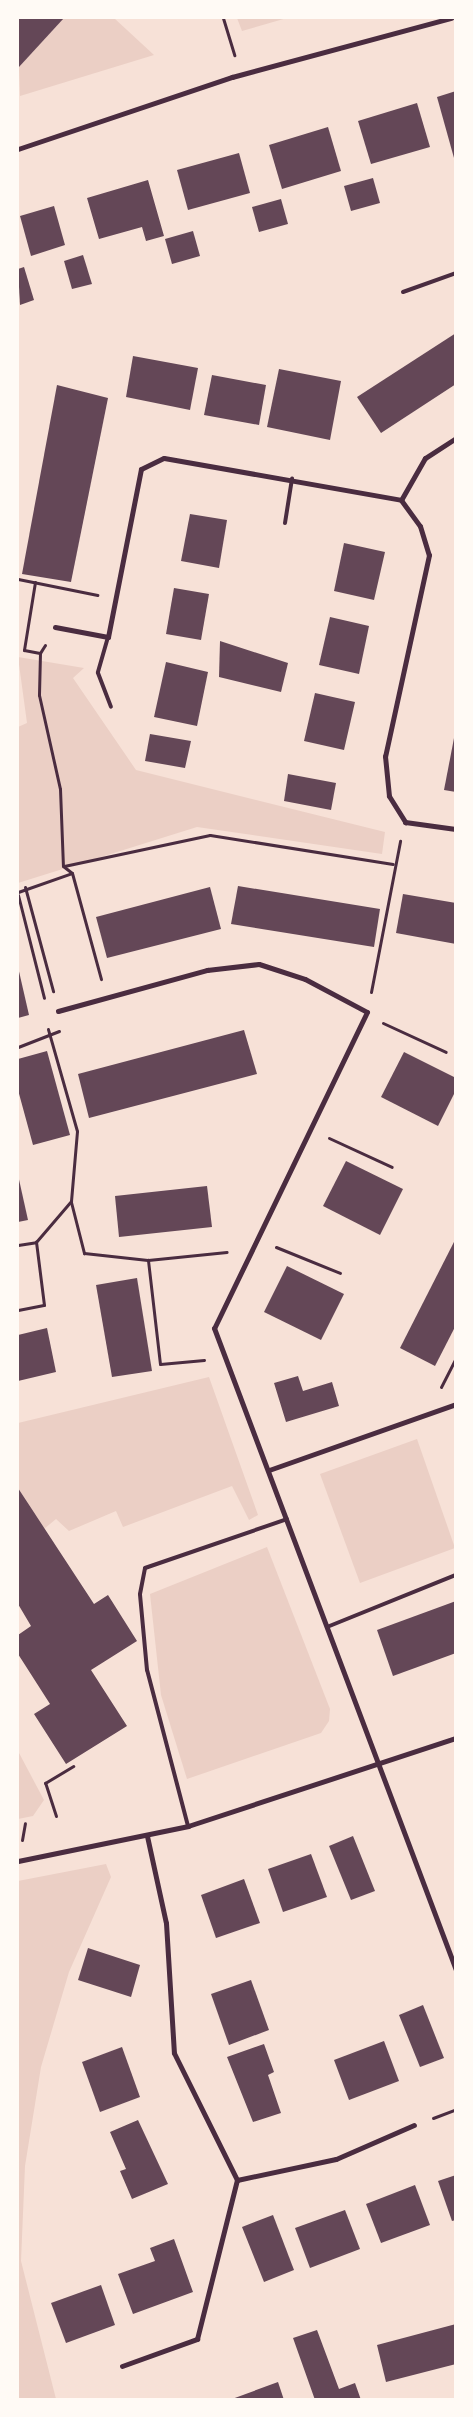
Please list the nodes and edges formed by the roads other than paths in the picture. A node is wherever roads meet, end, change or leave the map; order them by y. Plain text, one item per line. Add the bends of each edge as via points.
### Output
1 (451, 18) edge
2 (18, 149) edge
3 (456, 273) edge
4 (403, 292) dead end
5 (456, 438) edge
6 (292, 479) junction
7 (401, 500) junction
8 (285, 523) dead end
9 (55, 627) road end
10 (108, 637) junction
11 (111, 707) dead end
12 (456, 830) edge
13 (58, 1011) road end
14 (456, 1404) edge
15 (268, 1470) junction
16 (287, 1519) junction
17 (456, 1575) edge
18 (327, 1627) junction
19 (456, 1738) edge
20 (381, 1765) junction
21 (188, 1826) junction
22 (147, 1836) junction
23 (18, 1862) edge
24 (456, 1970) edge
25 (414, 2125) road end
26 (237, 2180) junction
27 (122, 2366) dead end

1 - 2 street via 240,75
3 - 4 lane
5 - 7 street via 425,458
6 - 7 street
6 - 8 lane
6 - 10 street via 164,458 141,469
7 - 12 street via 420,526 429,555 385,756 388,796 405,822
9 - 10 street
10 - 11 lane via 98,673
13 - 15 street via 207,970 259,964 305,979 367,1014 214,1328
14 - 15 street
15 - 16 street
16 - 18 street
16 - 21 lane via 144,1568 140,1594 147,1670
17 - 18 lane
18 - 20 street
19 - 20 street
20 - 21 street
20 - 24 street
21 - 22 street
22 - 23 street
22 - 26 street via 166,1923 174,2053
25 - 26 street via 336,2159
26 - 27 street via 198,2339

